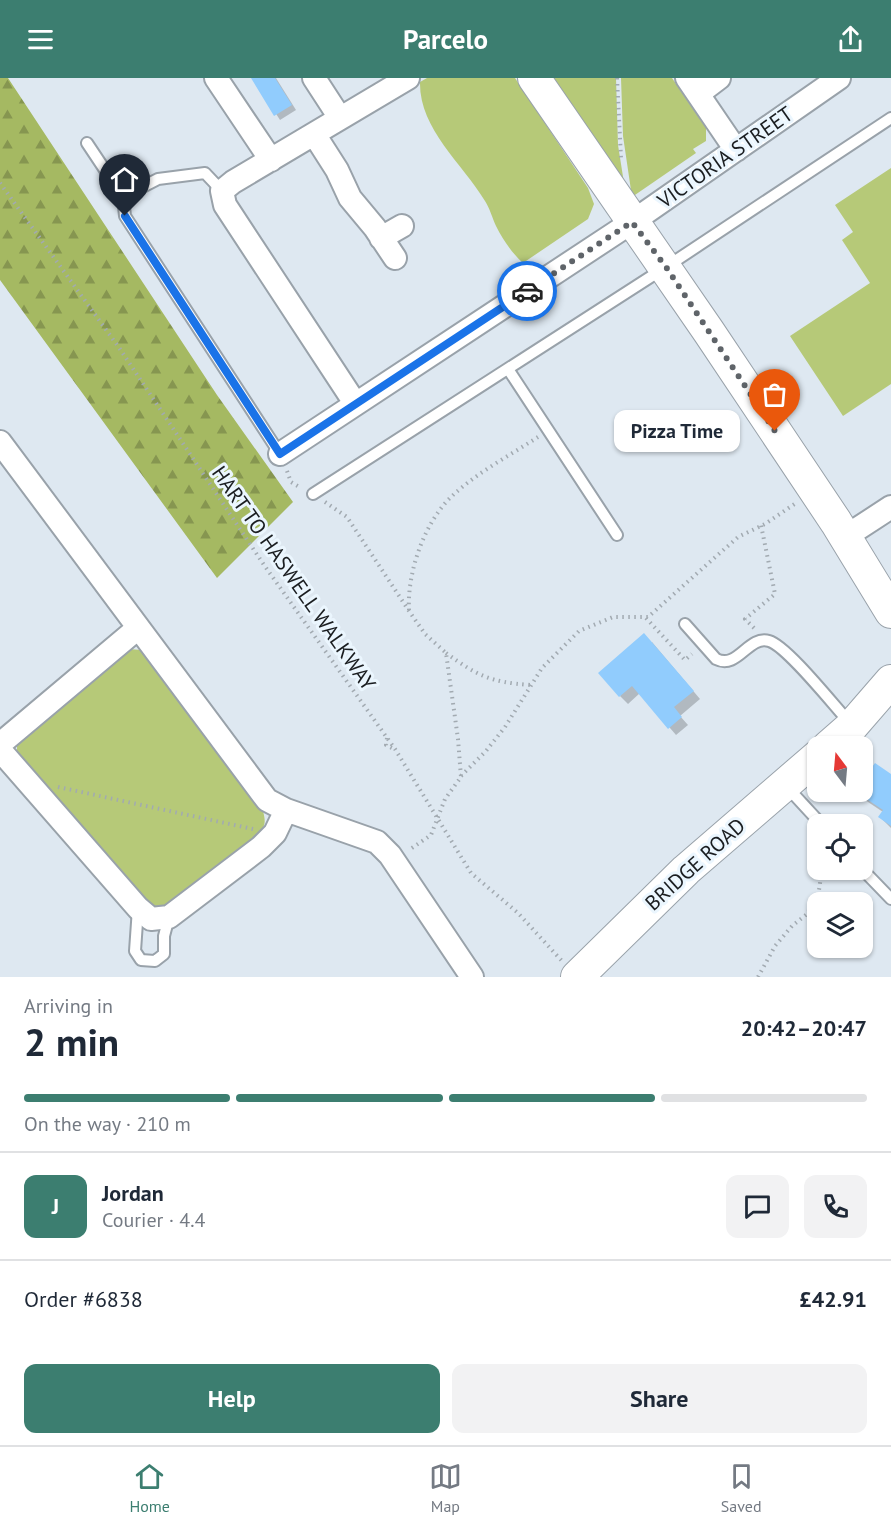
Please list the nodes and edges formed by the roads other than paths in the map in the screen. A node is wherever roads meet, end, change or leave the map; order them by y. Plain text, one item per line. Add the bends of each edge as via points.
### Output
1 (216, 78) edge
2 (314, 78) edge
3 (408, 78) edge
4 (534, 78) edge
5 (719, 78) edge
6 (839, 78) edge
7 (692, 86) edge
8 (340, 118) junction
9 (891, 118) edge
10 (314, 134) junction
11 (87, 143) dead end
12 (736, 150) junction
13 (272, 160) junction
14 (222, 191) junction
15 (123, 197) junction
16 (632, 222) junction
17 (402, 226) dead end
18 (381, 238) junction
19 (395, 258) dead end
20 (666, 267) junction
21 (508, 369) junction
22 (355, 403) junction
23 (0, 442) edge
24 (280, 454) joint
25 (313, 494) road end
26 (891, 507) edge
27 (617, 535) dead end
28 (845, 537) junction
29 (891, 612) edge
30 (685, 624) dead end
31 (138, 628) junction
32 (891, 681) edge
33 (852, 726) junction
34 (841, 736) edge
35 (0, 744) edge
36 (0, 750) edge
37 (807, 765) edge
38 (785, 784) junction
39 (286, 810) junction
40 (812, 814) edge
41 (873, 880) edge
42 (891, 899) edge
43 (138, 908) junction
44 (169, 916) junction
45 (472, 977) edge
46 (577, 977) edge

1 - 13 street
2 - 8 street
3 - 8 street
4 - 16 street
5 - 7 street
6 - 12 street, VICTORIA STREET
7 - 12 street
8 - 10 street
9 - 20 lane
10 - 13 street
10 - 18 street via 350,198
11 - 15 lane
12 - 16 street, VICTORIA STREET
13 - 14 street
14 - 15 lane via 205,173 158,179
14 - 22 street via 225,205
15 - 24 lane via 125,216
16 - 20 street
16 - 22 street, VICTORIA STREET
17 - 18 street
18 - 19 street
20 - 21 lane
20 - 28 street
21 - 25 lane
21 - 27 lane
22 - 24 street, VICTORIA STREET
23 - 31 street
26 - 28 street
28 - 29 street
30 - 33 lane via 716,659 727,662 759,643 770,641 784,650
31 - 35 street
31 - 39 street via 267,800
32 - 33 street
33 - 34 street
36 - 43 street
37 - 38 street, BRIDGE ROAD
38 - 40 lane
38 - 46 street, BRIDGE ROAD via 686,870
39 - 44 street via 275,833 261,847
39 - 45 street via 377,842 394,860
41 - 42 lane
43 - 44 street via 151,919
43 - 44 lane via 135,951 141,960 155,961 164,954

